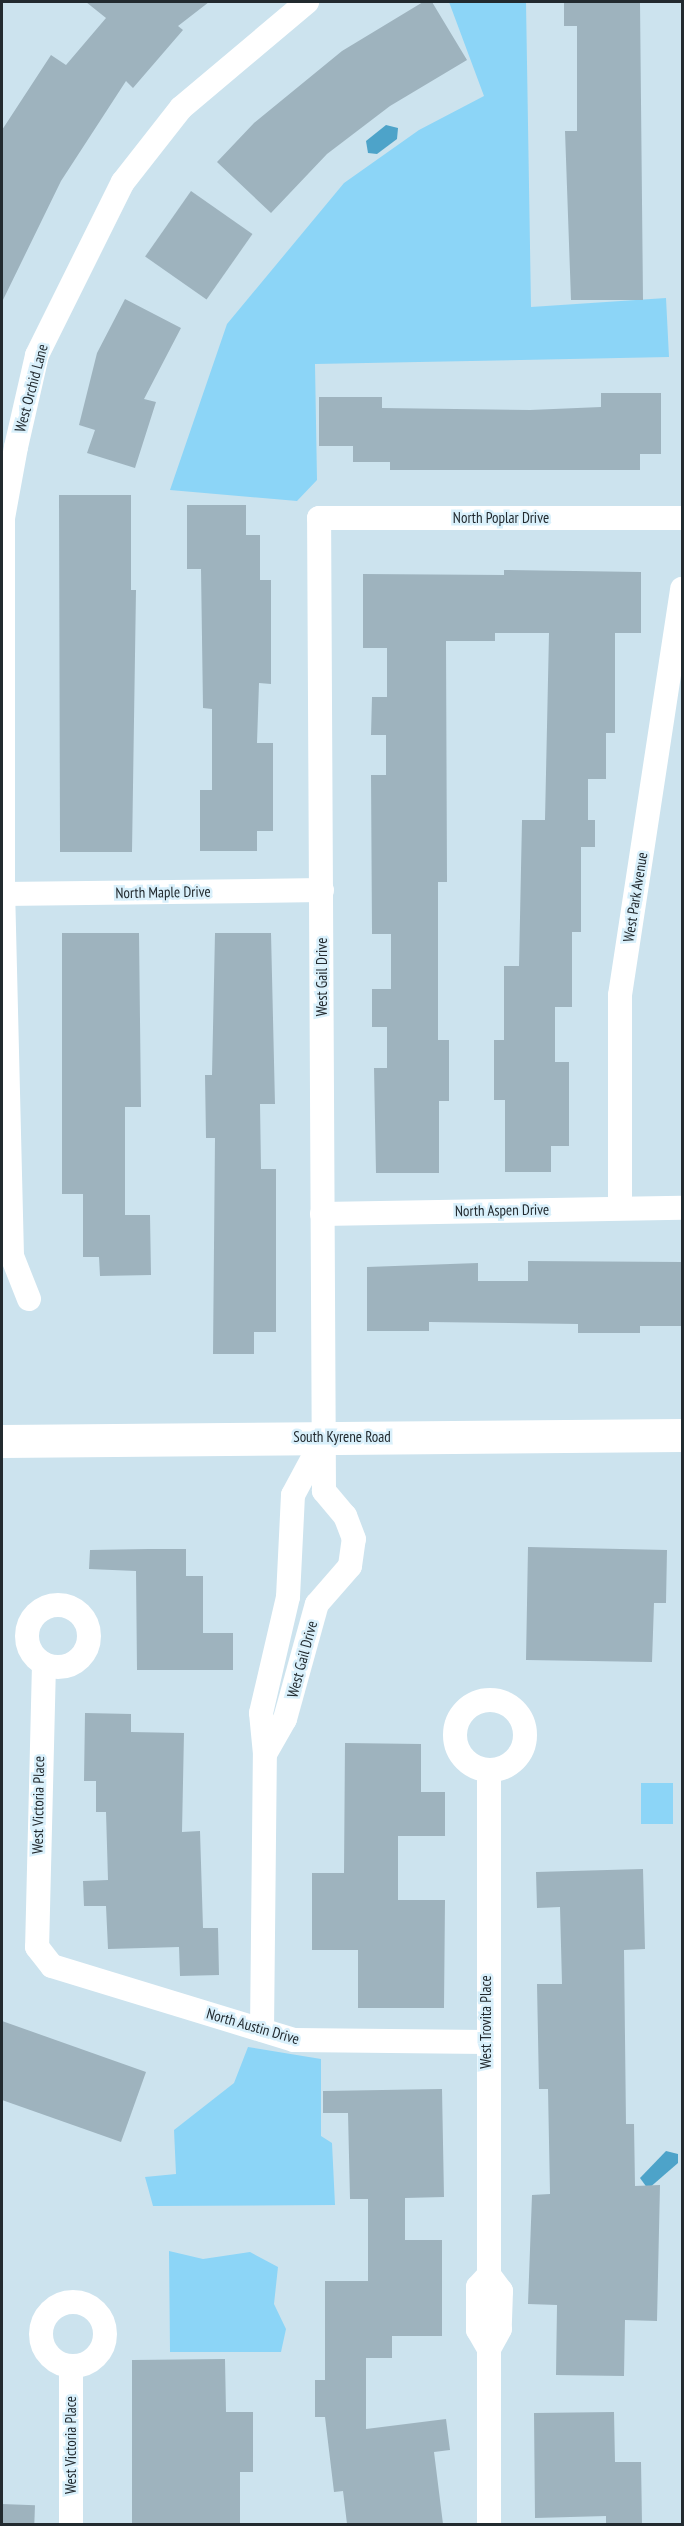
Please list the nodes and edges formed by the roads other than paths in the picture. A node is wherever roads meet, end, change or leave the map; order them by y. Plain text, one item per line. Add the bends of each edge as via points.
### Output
1 (307, 2) edge
2 (319, 518) joint
3 (682, 518) edge
4 (682, 589) edge
5 (322, 890) junction
6 (3, 894) junction
7 (620, 1208) junction
8 (682, 1208) edge
9 (322, 1214) junction
10 (29, 1299) dead end
11 (682, 1435) edge
12 (324, 1437) junction
13 (2, 1441) edge
14 (44, 1664) dead end
15 (266, 1755) junction
16 (489, 1770) dead end
17 (37, 1947) joint
18 (262, 2030) junction
19 (486, 2042) junction
20 (71, 2366) dead end
21 (71, 2524) edge
22 (489, 2524) edge

1 - 6 street, West Orchid Lane via 181,108 123,182 37,355 3,518
2 - 3 street, North Poplar Drive
2 - 5 street, West Gail Drive
4 - 7 street, West Park Avenue via 620,995
5 - 6 street, North Maple Drive
5 - 9 street, West Gail Drive
6 - 10 street, West Orchid Lane via 12,1256
7 - 8 street, North Aspen Drive
7 - 9 street, North Aspen Drive
9 - 12 street, West Gail Drive
11 - 12 main road, South Kyrene Road
12 - 13 main road, South Kyrene Road
12 - 15 street, West Gail Drive via 293,1495 288,1597 261,1713
12 - 15 street, West Gail Drive via 324,1491 345,1516 354,1539 350,1566 317,1604 285,1719
14 - 17 street, West Victoria Place
15 - 18 street, West Gail Drive
16 - 19 street, West Trovita Place
17 - 18 street, North Austin Drive via 52,1966
18 - 19 street, North Austin Drive via 326,2042
19 - 22 street, West Trovita Place via 489,2275 501,2291 500,2329 489,2349
20 - 21 street, West Victoria Place

